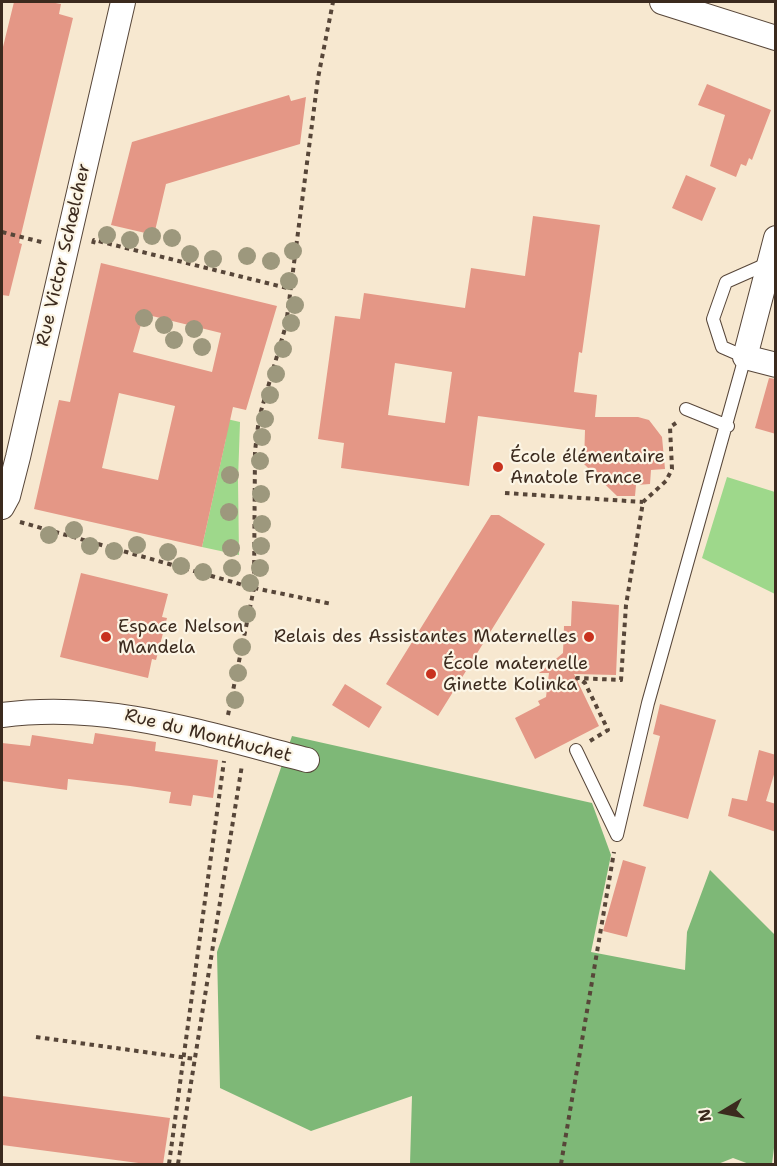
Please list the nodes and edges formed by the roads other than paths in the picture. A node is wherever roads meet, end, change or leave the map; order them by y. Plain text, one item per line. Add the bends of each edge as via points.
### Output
1 (123, 2) edge
2 (662, 2) edge
3 (776, 38) edge
4 (776, 238) edge
5 (769, 264) junction
6 (745, 357) junction
7 (776, 365) edge
8 (689, 410) road end
9 (728, 426) junction
10 (7, 514) edge
11 (2, 715) edge
12 (576, 750) road end
13 (307, 760) dead end

1 - 10 street, Rue Victor Schœlcher via 8,496
2 - 3 street
4 - 5 street
5 - 6 street
5 - 6 lane via 726,282 713,319 722,346
6 - 7 street
6 - 9 lane
8 - 9 lane
9 - 12 lane via 648,702 617,835
11 - 13 street, Rue du Monthuchet via 30,711 112,713

